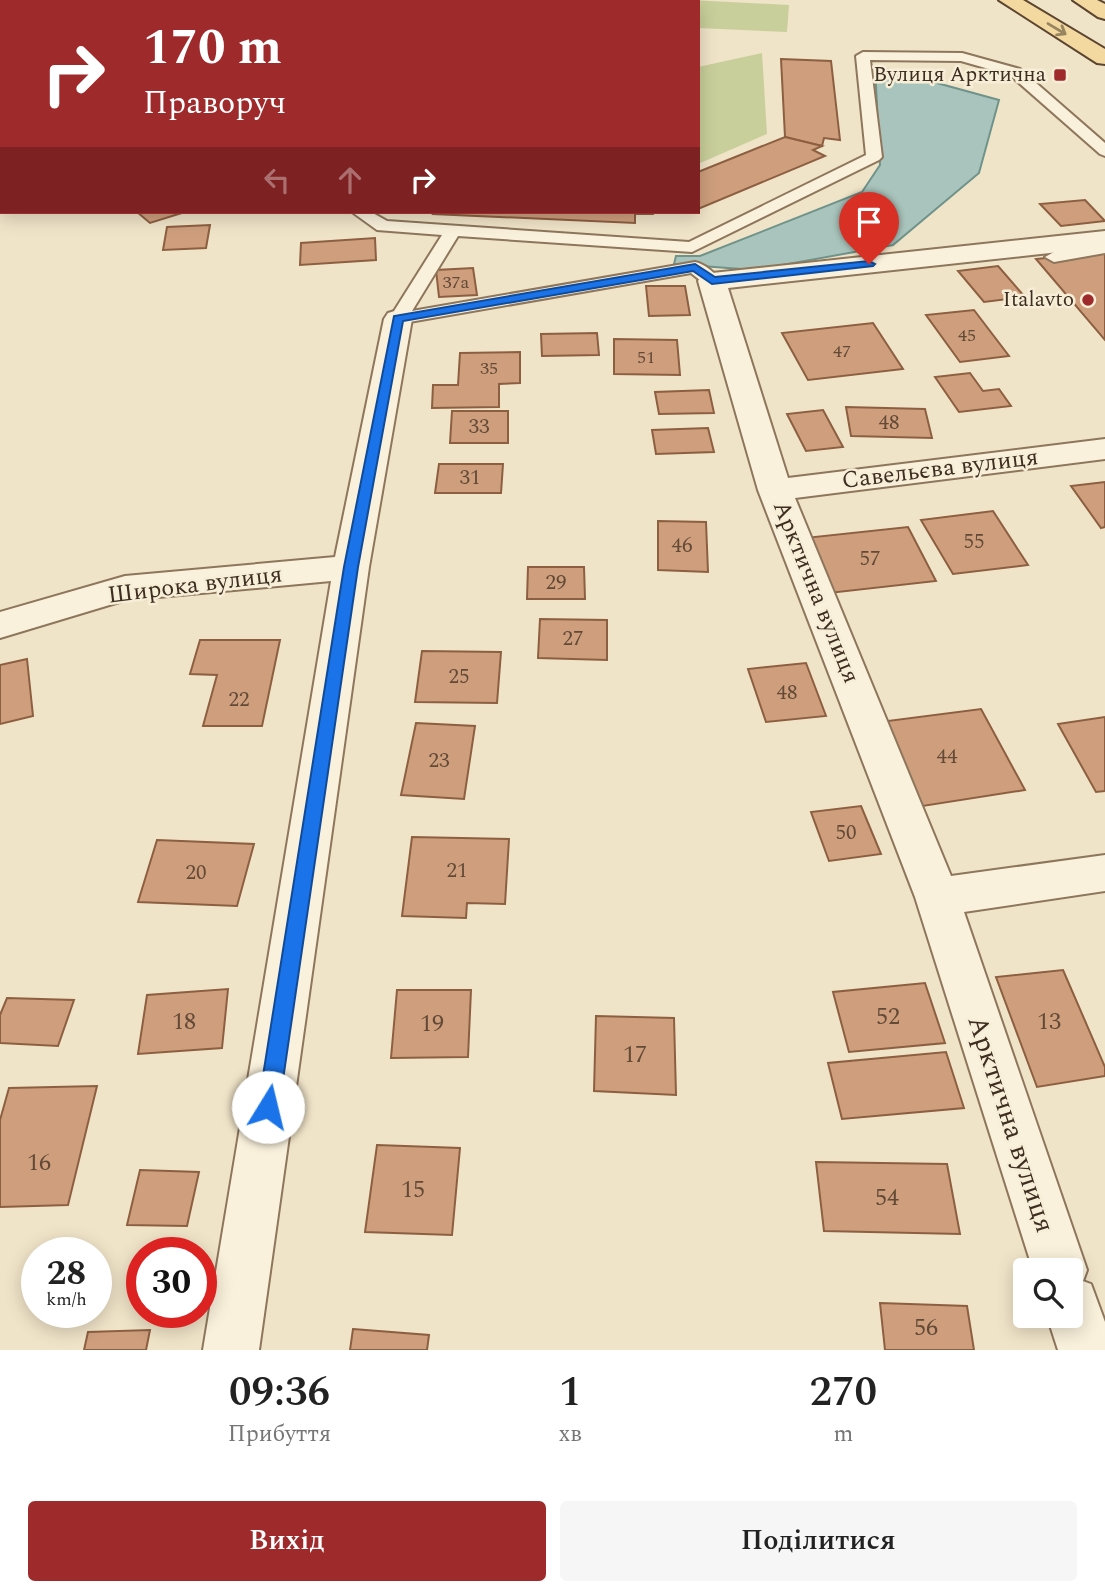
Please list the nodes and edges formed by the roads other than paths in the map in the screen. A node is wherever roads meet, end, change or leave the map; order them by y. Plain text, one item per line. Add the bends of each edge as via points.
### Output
1 (1009, 0) edge
2 (1083, 0) edge
3 (1105, 13) edge
4 (1105, 58) edge
5 (1105, 151) edge
6 (363, 214) edge
7 (453, 231) junction
8 (1105, 239) edge
9 (1105, 248) edge
10 (1055, 257) dead end
11 (712, 281) junction
12 (398, 318) junction
13 (1105, 449) edge
14 (775, 490) junction
15 (351, 567) junction
16 (0, 625) edge
17 (1105, 873) edge
18 (937, 897) junction
19 (1056, 1258) edge
20 (1079, 1328) edge
21 (231, 1350) edge
22 (1086, 1350) edge

1 -> 4 main road
2 - 3 main road
5 - 7 lane via 1015,72 962,57 863,56 874,157 692,247
6 - 7 lane via 383,226
7 - 12 lane
8 - 11 street
9 - 10 lane
11 - 12 lane via 695,267
11 - 14 street, Арктична вулиця
12 - 15 street
13 - 14 street, Савельєва вулиця
14 - 18 street, Арктична вулиця
15 - 16 street, Широка вулиця via 125,588
15 - 21 street
17 - 18 street
18 - 19 street, Арктична вулиця
20 - 22 street

